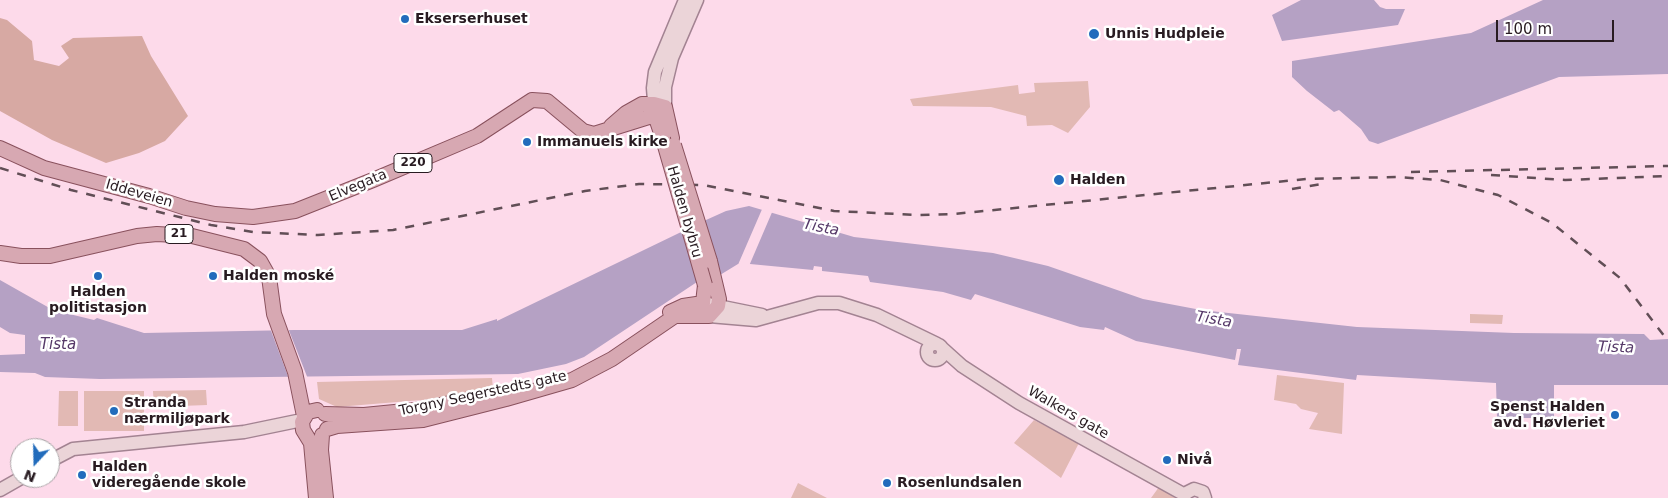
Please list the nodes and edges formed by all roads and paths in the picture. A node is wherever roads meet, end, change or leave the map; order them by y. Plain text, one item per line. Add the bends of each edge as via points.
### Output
1 (685, 0) edge
2 (697, 0) edge
3 (658, 109) junction
4 (0, 148) edge
5 (283, 214) joint
6 (0, 253) edge
7 (710, 308) junction
8 (581, 374) junction
9 (310, 421) junction
10 (325, 432) junction
11 (60, 456) edge
12 (1184, 496) edge
13 (316, 498) edge
14 (326, 498) edge
15 (1206, 498) edge

1 - 3 street via 655,72
2 - 3 street via 672,58
3 - 5 main road, Elvegata / 220 via 637,107 607,129 594,134 583,131 547,101 536,99 526,102 477,136 316,204
3 - 7 main road, Halden bybru, bridge via 711,283
4 - 5 main road, Iddeveien / 220 via 44,168 132,190 199,212 234,216
6 - 9 main road, 21 via 33,257 67,254 157,234 192,236 233,245 248,252 264,265 276,320
7 - 8 main road, Torgny Segerstedts gate via 681,315 658,326 612,359
7 - 12 street, Walkers gate via 769,316 830,302 877,314 1035,412
8 - 9 main road, Torgny Segerstedts gate via 414,410
8 - 10 main road, Torgny Segerstedts gate via 540,390 437,417 336,426
9 - 10 main road, Torgny Segerstedts gate via 315,437
9 - 10 main road via 328,422
9 - 11 street, Torgny Segerstedts gate via 264,430 73,449
9 - 13 main road
10 - 14 main road via 321,450
12 - 15 street, Walkers gate via 1188,491 1197,489

